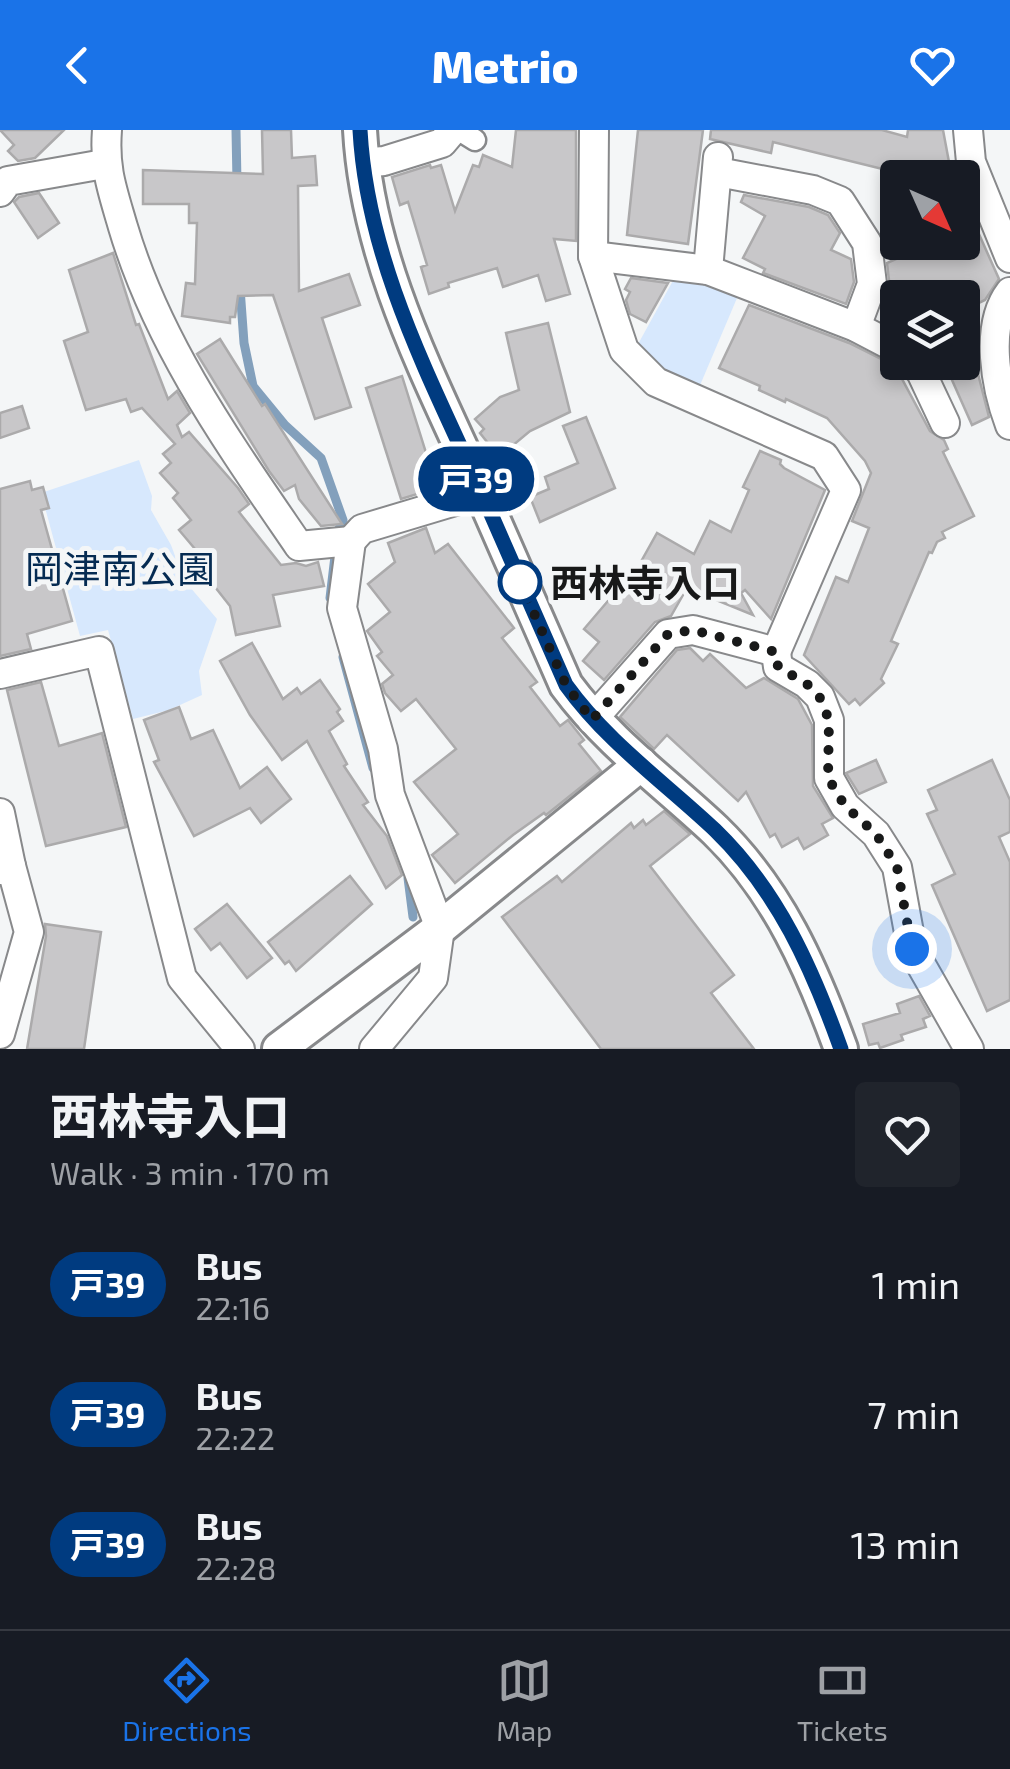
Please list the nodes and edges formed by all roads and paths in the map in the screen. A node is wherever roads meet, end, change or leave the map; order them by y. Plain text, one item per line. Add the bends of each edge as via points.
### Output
1 (108, 130) edge
2 (360, 130) edge
3 (594, 130) edge
4 (968, 130) edge
5 (462, 133) edge
6 (362, 163) junction
7 (104, 164) junction
8 (3, 181) edge
9 (593, 256) junction
10 (1010, 258) edge
11 (708, 270) junction
12 (1010, 292) edge
13 (856, 327) junction
14 (880, 340) edge
15 (926, 380) edge
16 (946, 423) dead end
17 (1009, 433) edge
18 (482, 493) junction
19 (351, 541) junction
20 (776, 652) junction
21 (0, 674) edge
22 (592, 720) junction
23 (641, 764) junction
24 (0, 813) edge
25 (6, 868) edge
26 (440, 928) junction
27 (0, 1034) edge
28 (240, 1049) edge
29 (279, 1049) edge
30 (374, 1049) edge
31 (841, 1049) edge
32 (969, 1049) edge

1 - 7 street
2 - 6 street
3 - 9 street via 583,186
4 - 10 street via 971,162
5 - 6 street
6 - 18 street via 385,266
7 - 8 street
7 - 19 street via 138,275 216,423 299,546
9 - 11 street
9 - 20 street via 624,350 656,382 824,456 846,490
11 - 13 street
11 - 13 street via 718,164 812,190 840,201 867,243 872,284
12 - 17 street via 1001,304 994,370
13 - 14 street
15 - 16 street
18 - 19 street via 362,530
18 - 22 street via 566,685
19 - 26 street via 342,608 390,794
20 - 22 street via 693,630 668,634
20 - 32 street via 778,667 820,698 829,720 828,778 897,867 912,949
21 - 28 street via 99,651 182,978
22 - 23 street
23 - 26 street
23 - 31 street via 752,871 790,926
24 - 25 street
25 - 27 street via 29,932
26 - 29 street
26 - 30 street via 433,978

